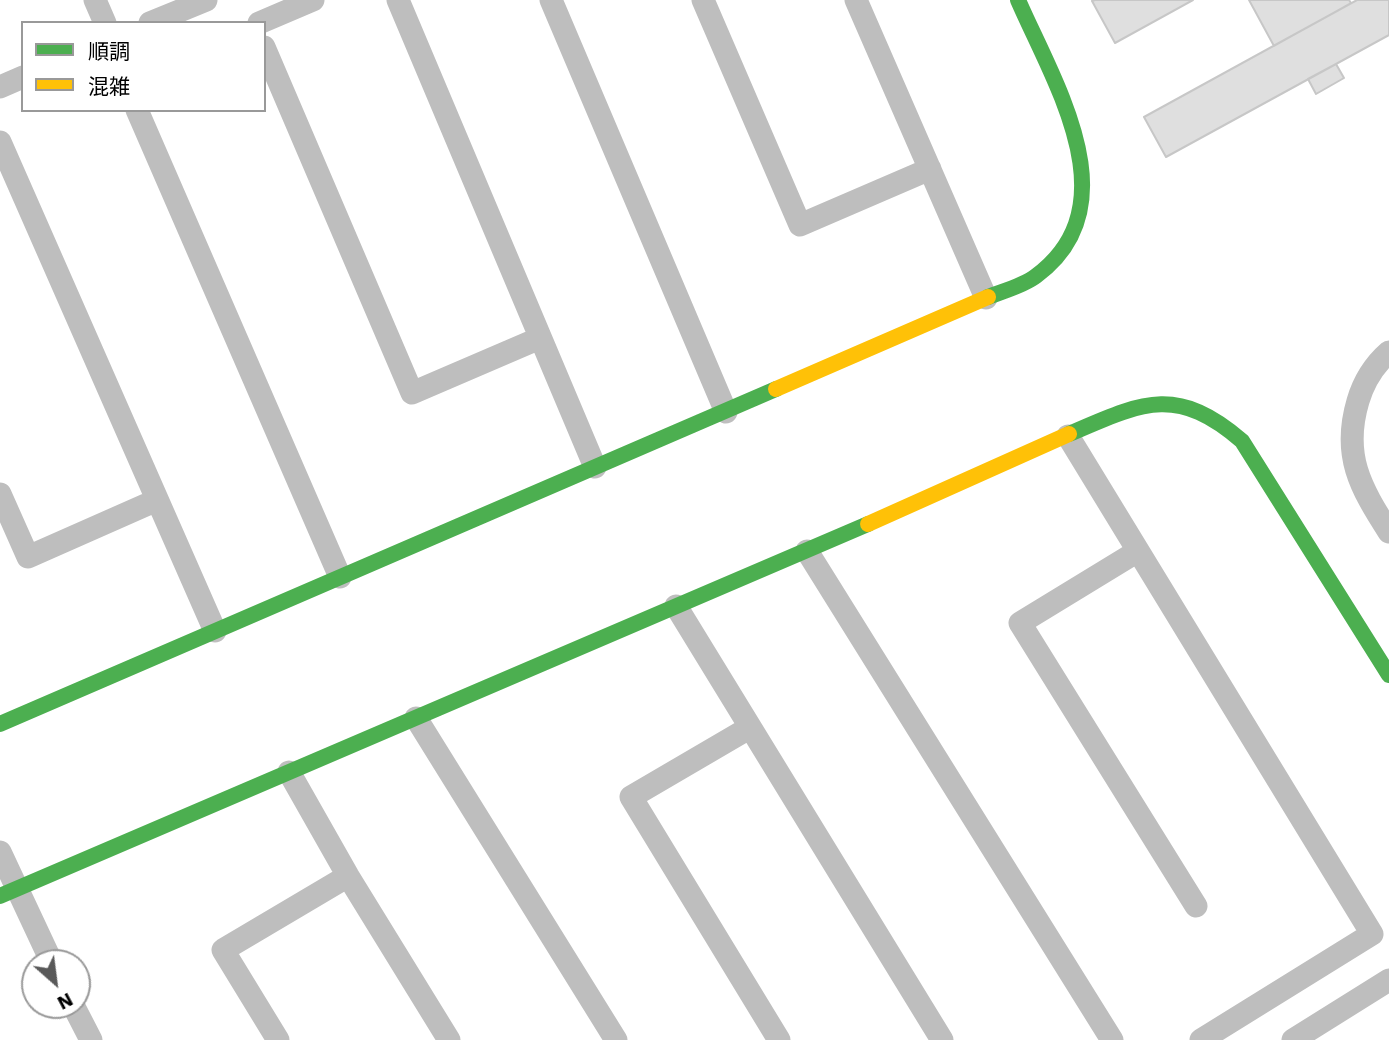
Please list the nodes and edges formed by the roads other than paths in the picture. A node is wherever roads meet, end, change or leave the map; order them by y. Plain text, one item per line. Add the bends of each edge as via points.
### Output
1 (95, 0) edge
2 (206, 0) edge
3 (313, 0) edge
4 (398, 0) edge
5 (551, 0) edge
6 (703, 0) edge
7 (856, 0) edge
8 (1018, 0) edge
9 (104, 21) edge
10 (155, 21) edge
11 (264, 21) edge
12 (266, 52) edge
13 (21, 78) edge
14 (0, 87) edge
15 (138, 112) edge
16 (0, 142) edge
17 (930, 169) junction
18 (986, 298) junction
19 (540, 338) junction
20 (1389, 352) edge
21 (726, 412) junction
22 (1068, 436) junction
23 (595, 467) junction
24 (0, 494) edge
25 (157, 500) junction
26 (1389, 532) edge
27 (807, 551) junction
28 (1138, 551) junction
29 (340, 577) junction
30 (676, 606) junction
31 (215, 631) junction
32 (1389, 675) edge
33 (416, 718) junction
34 (0, 724) edge
35 (748, 728) junction
36 (289, 772) junction
37 (0, 852) edge
38 (348, 876) junction
39 (7, 893) edge
40 (1196, 906) dead end
41 (43, 949) edge
42 (1389, 980) edge
43 (80, 1019) edge
44 (91, 1040) edge
45 (278, 1040) edge
46 (449, 1040) edge
47 (616, 1040) edge
48 (779, 1040) edge
49 (942, 1040) edge
50 (1112, 1040) edge
51 (1201, 1040) edge
52 (1293, 1040) edge

1 - 9 street
2 - 10 street
3 - 11 street
4 - 19 street
5 - 21 street
6 - 17 street via 800,225
7 - 17 street
8 - 18 street via 1073,127 1085,164 1085,190 1079,218 1056,261 1035,277
12 - 19 street via 412,393
13 - 14 street
15 - 29 street
16 - 25 street
17 - 18 street
18 - 21 street
19 - 23 street
20 - 26 street via 1364,379 1350,443 1357,475
21 - 23 street
22 - 27 street
22 - 28 street
22 - 32 street via 1152,403 1191,409 1221,422 1242,441
23 - 29 street
24 - 25 street via 28,557
25 - 31 street
27 - 30 street
27 - 50 street
28 - 40 street via 1020,623
28 - 51 street via 1371,934
29 - 31 street
30 - 33 street
30 - 35 street
31 - 34 street
33 - 36 street
33 - 47 street
35 - 48 street via 631,797
35 - 49 street
36 - 38 street
36 - 39 street
37 - 39 street
38 - 45 street via 223,950
38 - 46 street
39 - 41 street
42 - 52 street
43 - 44 street

